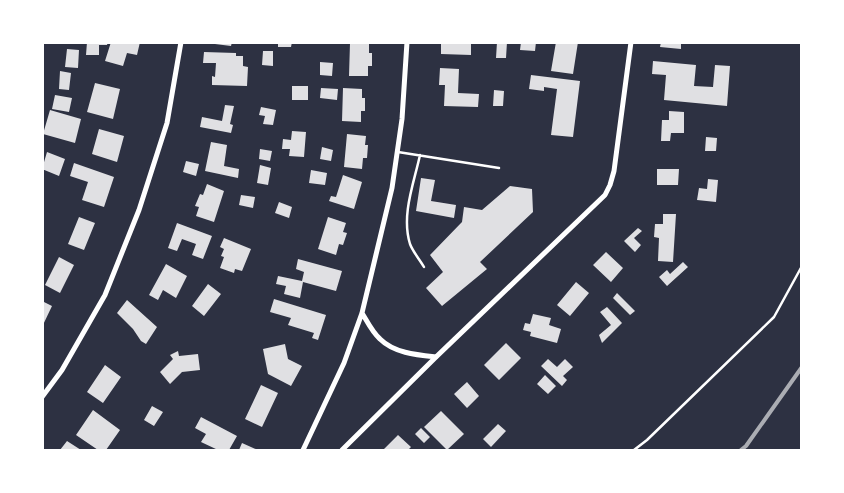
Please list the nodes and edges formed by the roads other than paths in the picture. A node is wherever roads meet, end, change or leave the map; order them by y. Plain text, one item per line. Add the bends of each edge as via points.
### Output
1 (181, 42) edge
2 (406, 42) edge
3 (631, 42) edge
4 (398, 152) junction
5 (420, 155) junction
6 (499, 168) dead end
7 (424, 267) dead end
8 (362, 313) junction
9 (436, 357) junction
10 (42, 397) edge
11 (303, 450) edge
12 (342, 450) edge

1 - 10 street via 167,123 139,210 105,295 62,370
2 - 4 street
3 - 9 street via 614,171 606,194
4 - 5 lane
4 - 8 street
5 - 6 lane
5 - 7 lane via 407,227 410,245
8 - 9 street via 380,340 399,350
8 - 11 street via 344,363
9 - 12 street

